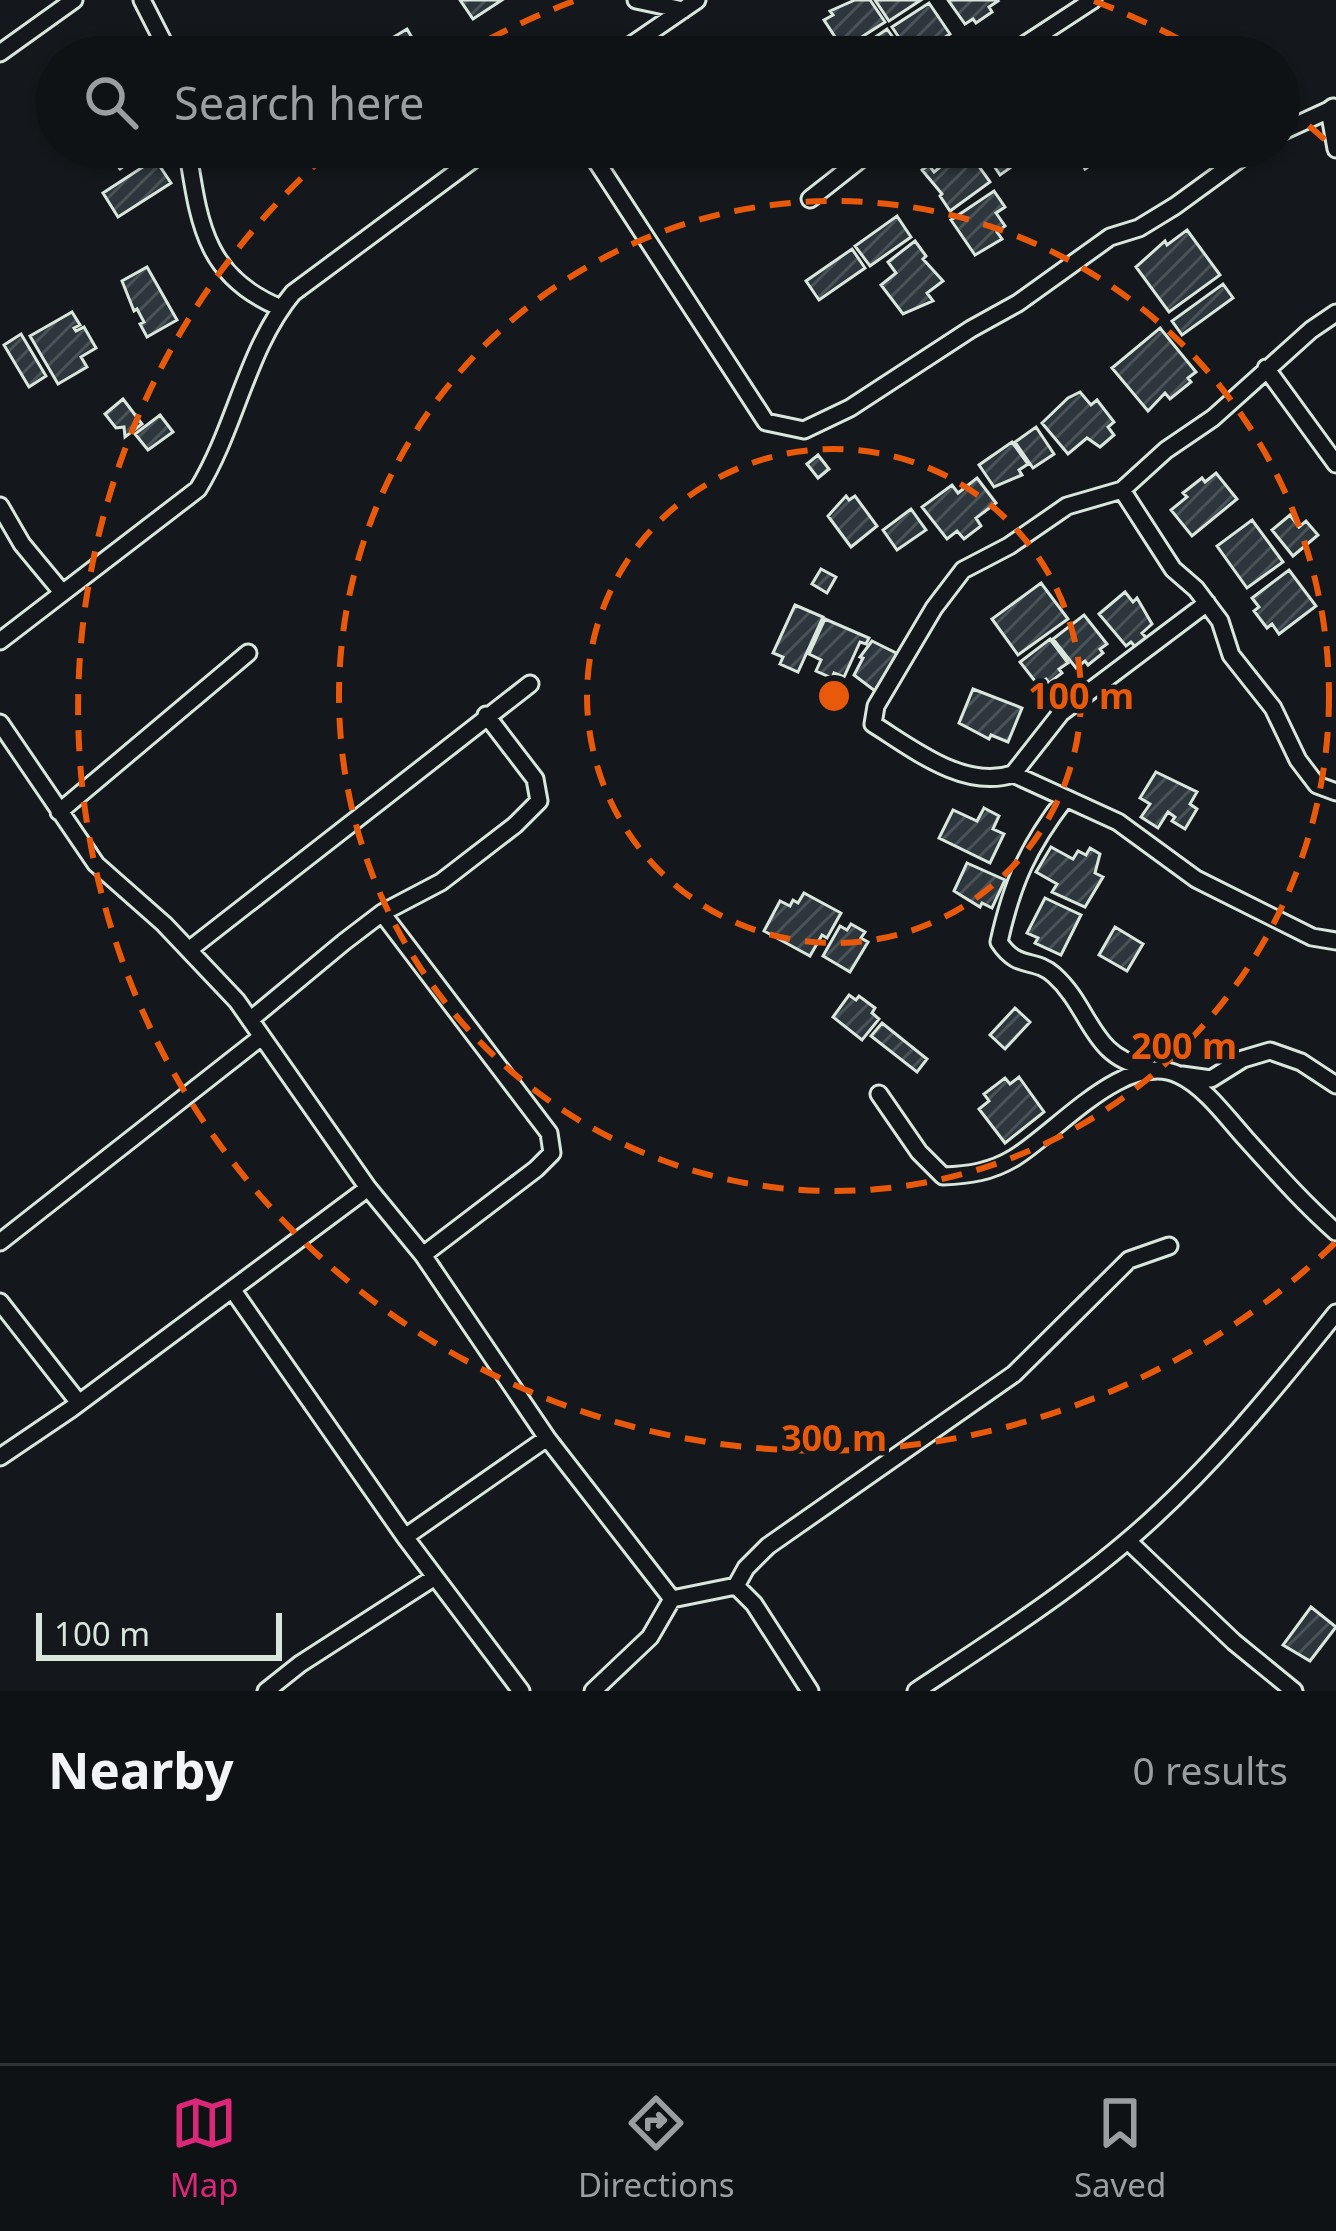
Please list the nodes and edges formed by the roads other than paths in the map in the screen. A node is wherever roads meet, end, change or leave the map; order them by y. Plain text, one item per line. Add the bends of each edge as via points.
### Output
1 (74, 0) edge
2 (142, 0) edge
3 (636, 0) edge
4 (1093, 0) edge
5 (690, 5) edge
6 (160, 36) edge
7 (645, 36) edge
8 (1038, 36) edge
9 (0, 53) edge
10 (1332, 107) edge
11 (1300, 123) edge
12 (1336, 149) edge
13 (190, 168) edge
14 (461, 168) edge
15 (601, 168) edge
16 (849, 168) edge
17 (1227, 168) edge
18 (810, 199) dead end
19 (280, 308) junction
20 (1336, 313) edge
21 (1266, 368) junction
22 (1336, 464) edge
23 (1122, 490) junction
24 (0, 506) edge
25 (62, 591) junction
26 (1207, 603) junction
27 (0, 641) edge
28 (248, 653) dead end
29 (530, 684) dead end
30 (486, 715) junction
31 (0, 723) edge
32 (1012, 773) junction
33 (1336, 792) edge
34 (1065, 799) junction
35 (59, 812) junction
36 (382, 913) junction
37 (1336, 941) edge
38 (190, 950) junction
39 (250, 1020) junction
40 (260, 1038) junction
41 (1147, 1067) junction
42 (1179, 1075) junction
43 (1336, 1085) edge
44 (879, 1094) dead end
45 (368, 1188) junction
46 (1336, 1232) edge
47 (0, 1242) edge
48 (1169, 1246) dead end
49 (423, 1255) junction
50 (232, 1289) junction
51 (0, 1302) edge
52 (1336, 1312) edge
53 (79, 1403) junction
54 (547, 1438) junction
55 (0, 1457) edge
56 (405, 1537) junction
57 (1128, 1540) junction
58 (435, 1577) junction
59 (736, 1586) junction
60 (672, 1599) junction
61 (266, 1691) edge
62 (521, 1691) edge
63 (593, 1691) edge
64 (810, 1691) edge
65 (916, 1691) edge
66 (1294, 1691) edge

1 - 9 street
2 - 6 street
3 - 5 street
4 - 8 street
5 - 7 street
10 - 11 street
10 - 12 street
13 - 19 street via 200,230 238,286
14 - 19 street via 306,280
15 - 17 street via 766,422 804,430
16 - 18 street
19 - 25 street via 198,489
20 - 21 street
21 - 22 street
21 - 23 street
23 - 26 street via 1172,569
23 - 32 street via 1067,506 963,570 876,706 873,724 930,760 994,780
24 - 25 street
25 - 27 street
26 - 32 street via 1061,712
26 - 33 street via 1298,760 1317,785
28 - 35 street
29 - 30 street
30 - 36 street via 535,778 539,801 441,882
30 - 38 street
31 - 35 street
32 - 34 street
34 - 37 street via 1118,822 1196,879 1312,937
34 - 41 street via 1034,838 999,942 1009,958 1051,971 1096,1039 1125,1064
35 - 38 street via 96,864
36 - 39 street
36 - 49 street via 549,1133 552,1153
38 - 39 street
39 - 40 street
40 - 45 street
40 - 47 street
41 - 42 street
41 - 44 street via 976,1175 943,1176
42 - 43 street via 1210,1078 1270,1051
42 - 46 street
45 - 49 street
45 - 50 street
48 - 59 street via 1130,1261 1014,1374 768,1546
49 - 54 street
50 - 53 street
50 - 56 street
51 - 53 street
52 - 57 street via 1268,1398
53 - 55 street
54 - 56 street
54 - 60 street
56 - 58 street
57 - 65 street
57 - 66 street
58 - 61 street
58 - 62 street
59 - 60 street
59 - 64 street
60 - 63 street via 650,1637

